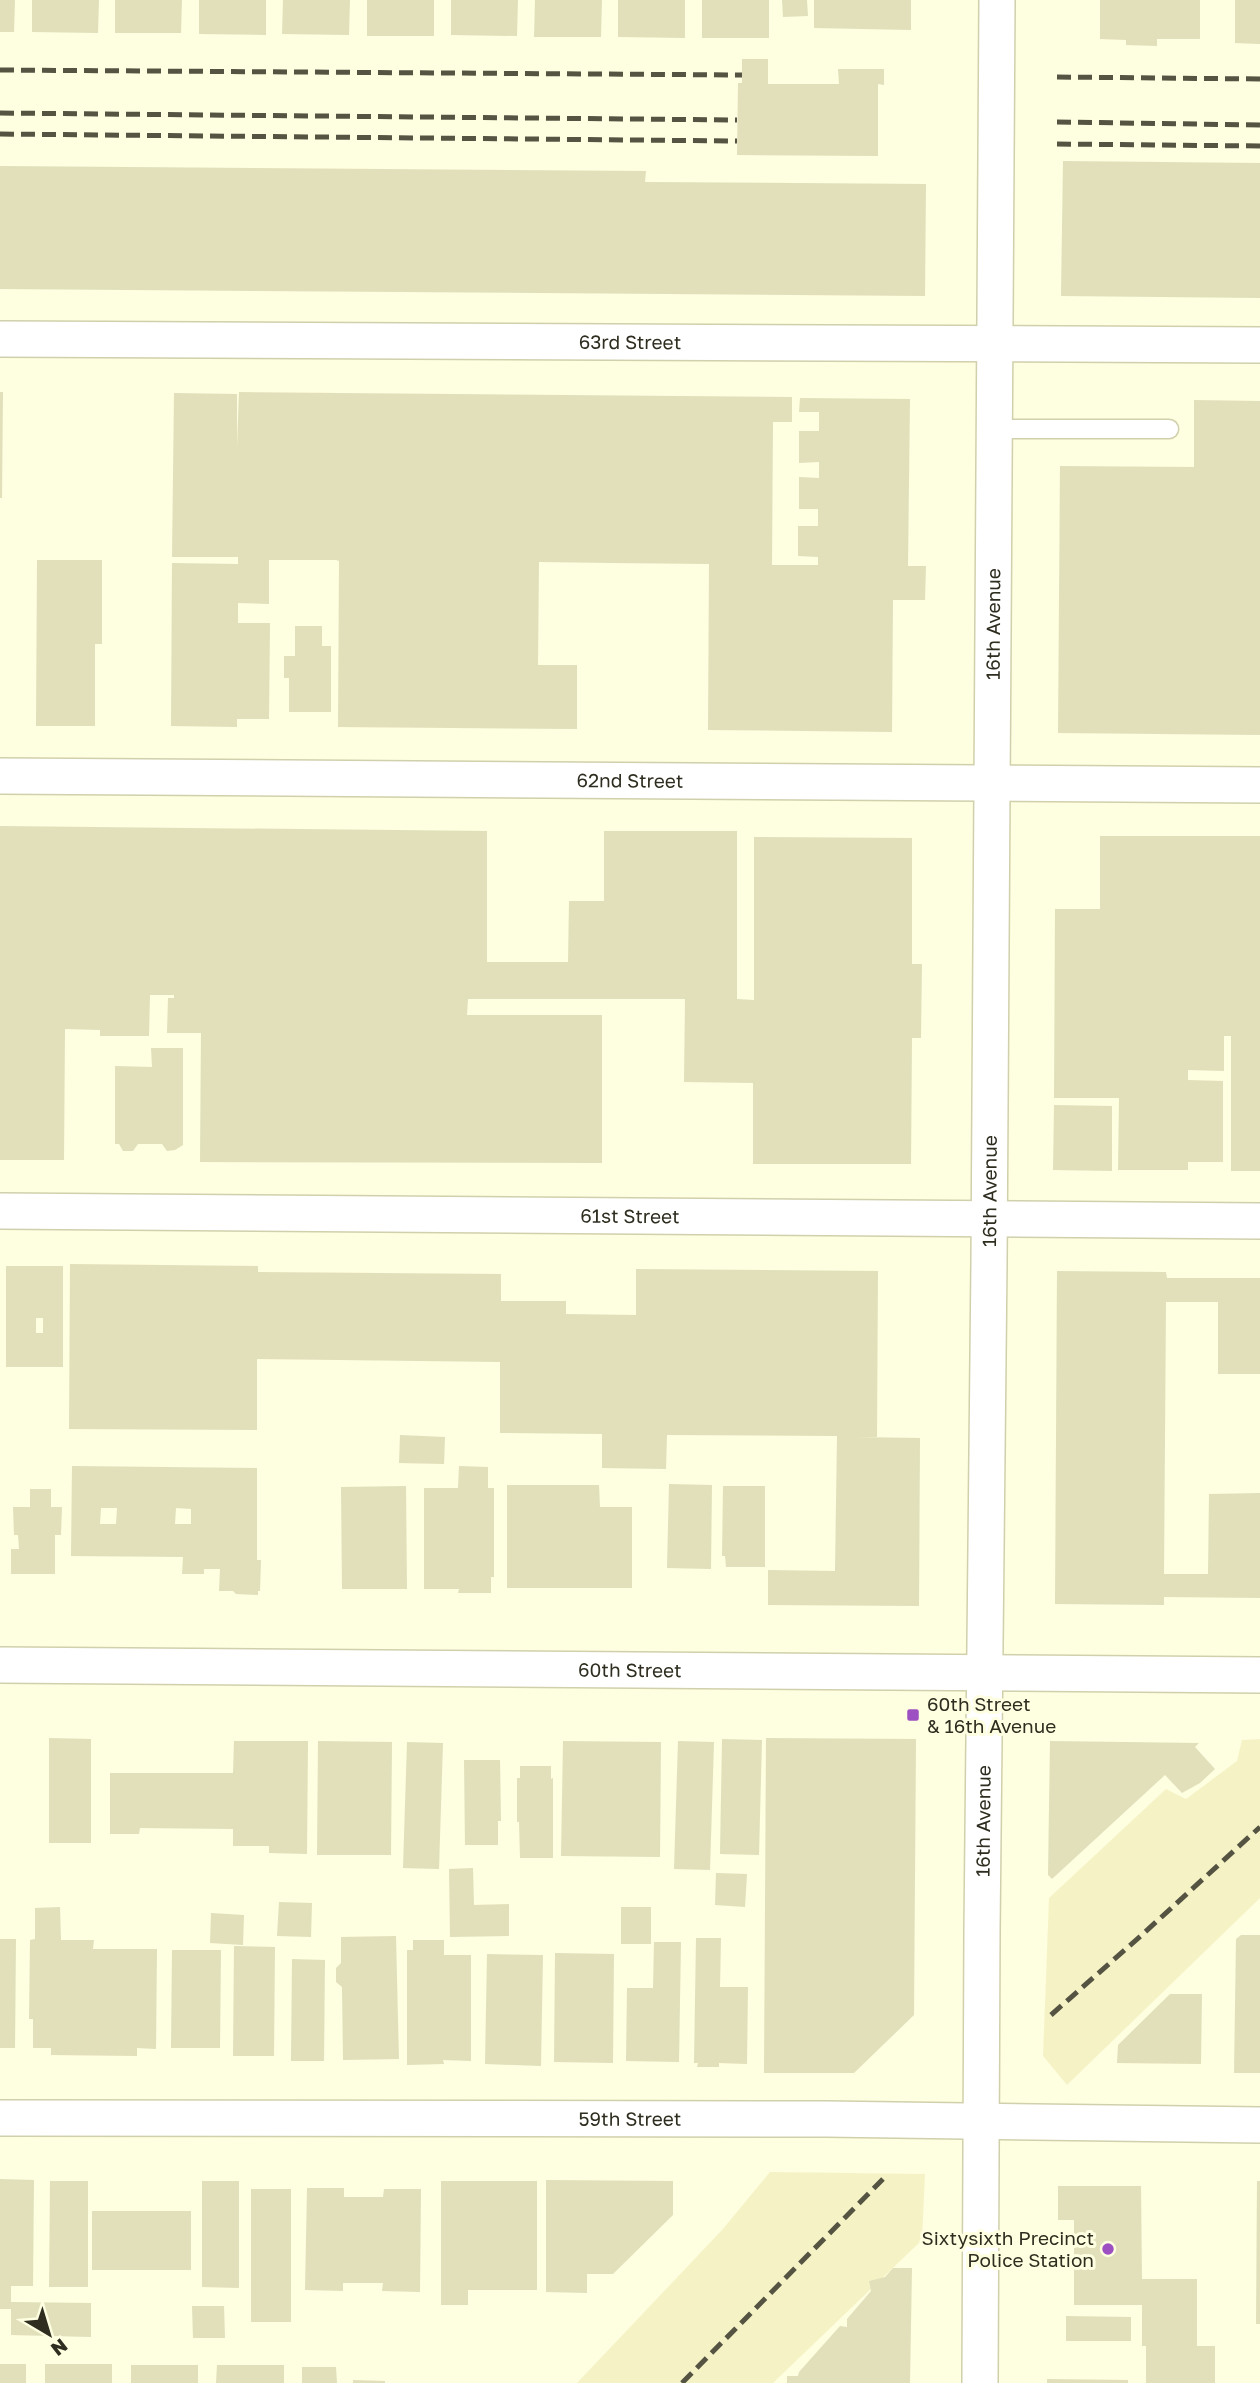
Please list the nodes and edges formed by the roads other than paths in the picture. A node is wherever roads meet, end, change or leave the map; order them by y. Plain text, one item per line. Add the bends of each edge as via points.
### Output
1 (997, 0) edge
2 (0, 339) edge
3 (996, 344) junction
4 (1260, 345) edge
5 (995, 429) junction
6 (1169, 429) dead end
7 (0, 776) edge
8 (992, 783) junction
9 (1260, 785) edge
10 (0, 1211) edge
11 (989, 1219) junction
12 (1260, 1221) edge
13 (0, 1665) edge
14 (985, 1672) junction
15 (1260, 1675) edge
16 (0, 2118) edge
17 (981, 2123) junction
18 (1260, 2125) edge
19 (980, 2383) edge

1 - 3 street, 16th Avenue
2 - 3 street, 63rd Street
3 - 4 street, 63rd Street
3 - 5 street, 16th Avenue
5 - 6 lane
5 - 8 street, 16th Avenue
7 - 8 street, 62nd Street
8 - 9 street, 62nd Street
8 - 11 street, 16th Avenue
10 - 11 street, 61st Street
11 - 12 street, 61st Street
11 - 14 street, 16th Avenue
13 - 14 street, 60th Street
14 - 15 street, 60th Street
14 - 17 street, 16th Avenue
16 - 17 street, 59th Street
17 - 18 street, 59th Street
17 - 19 street, 16th Avenue

